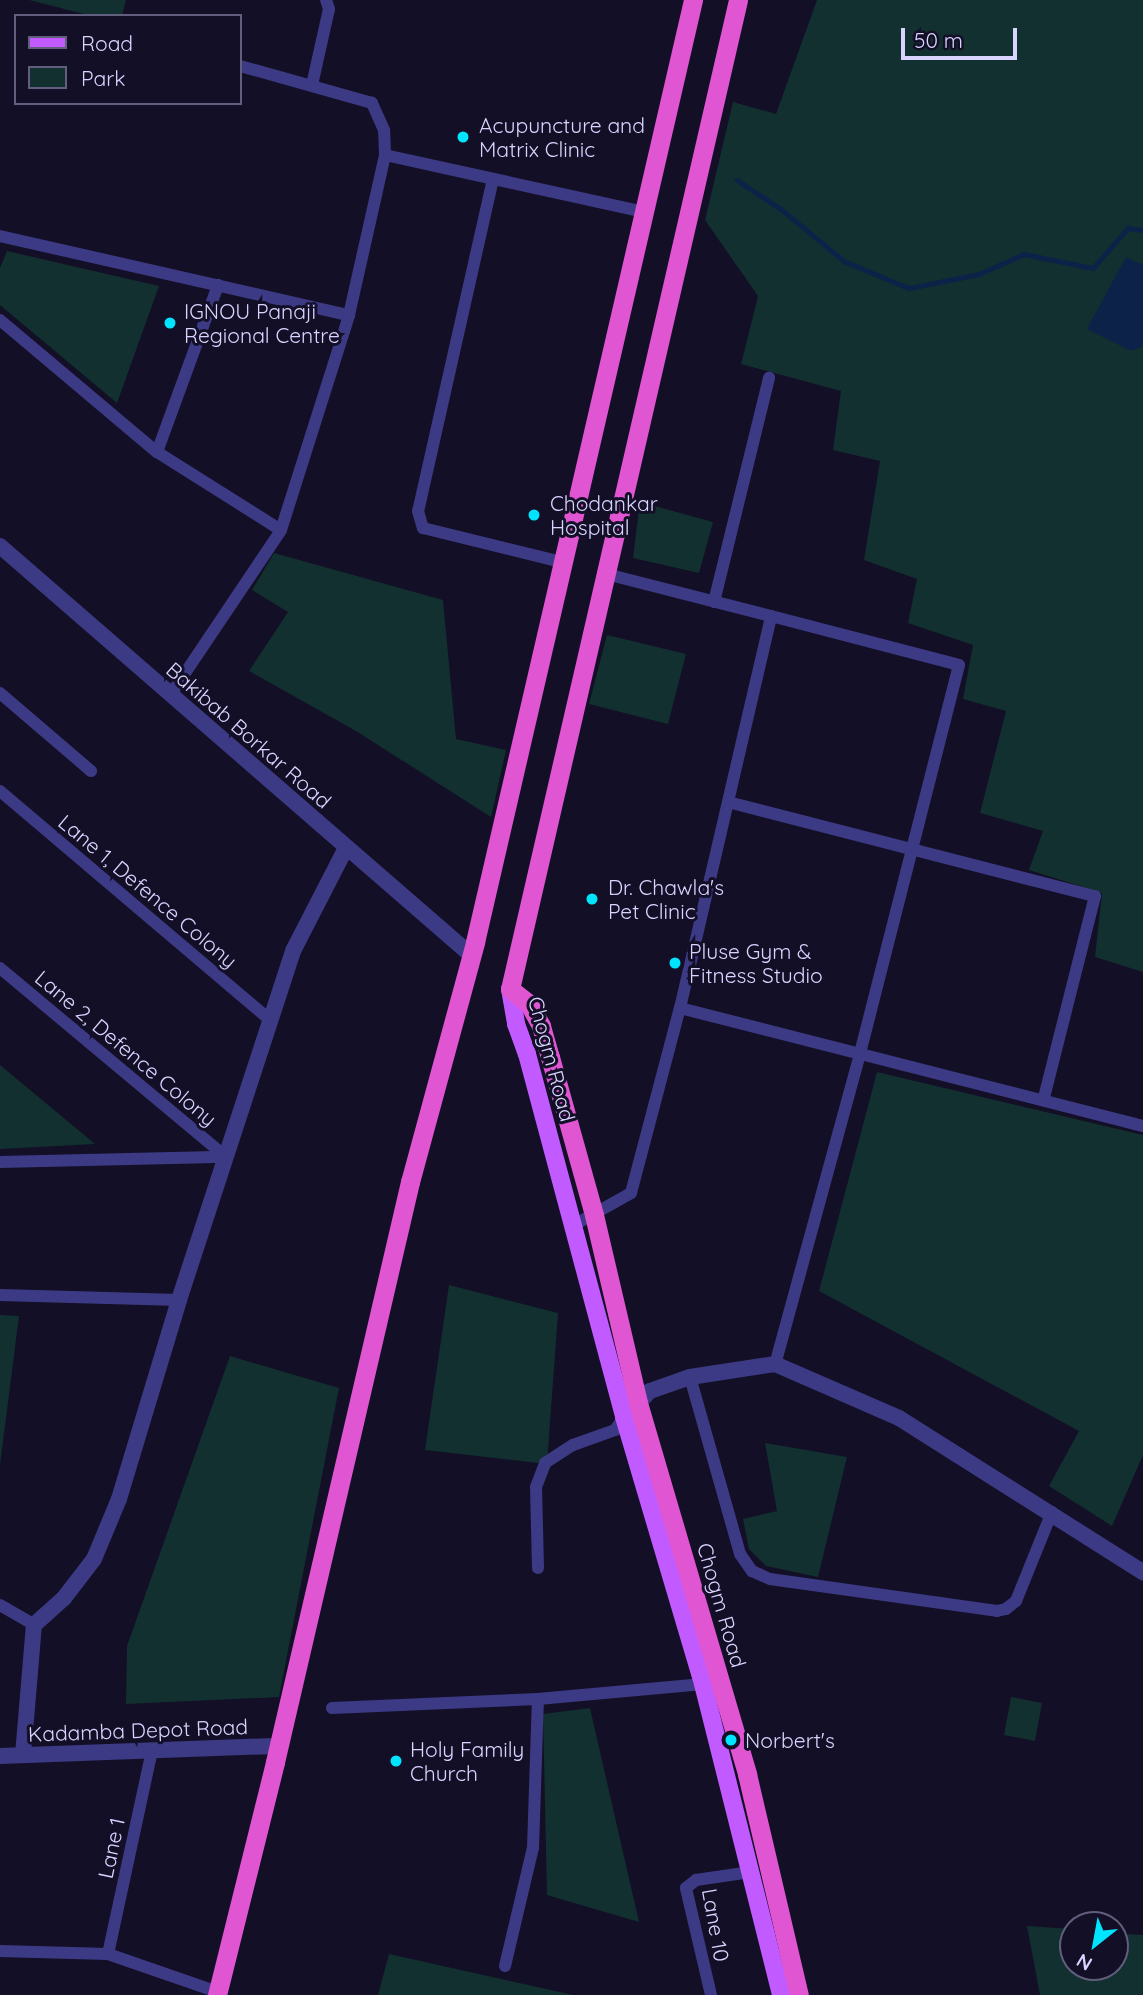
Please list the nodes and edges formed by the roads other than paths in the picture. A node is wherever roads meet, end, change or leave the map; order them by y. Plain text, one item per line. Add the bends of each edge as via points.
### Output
1 (326, 0) edge
2 (693, 0) edge
3 (738, 0) edge
4 (242, 67) edge
5 (312, 85) junction
6 (386, 155) junction
7 (493, 179) junction
8 (645, 212) junction
9 (0, 236) edge
10 (218, 285) junction
11 (349, 315) junction
12 (0, 320) edge
13 (769, 378) dead end
14 (157, 452) junction
15 (281, 530) junction
16 (0, 546) edge
17 (561, 562) junction
18 (606, 574) junction
19 (713, 602) junction
20 (771, 616) junction
21 (0, 693) edge
22 (171, 694) junction
23 (91, 771) dead end
24 (0, 791) edge
25 (728, 802) junction
26 (346, 848) junction
27 (912, 849) junction
28 (471, 955) junction
29 (0, 968) edge
30 (510, 989) junction
31 (680, 1008) junction
32 (271, 1021) junction
33 (860, 1054) junction
34 (1043, 1101) junction
35 (1143, 1126) edge
36 (226, 1157) junction
37 (0, 1162) edge
38 (594, 1215) junction
39 (573, 1224) junction
40 (0, 1295) edge
41 (179, 1300) junction
42 (775, 1364) junction
43 (690, 1377) junction
44 (631, 1410) junction
45 (1052, 1512) junction
46 (538, 1568) dead end
47 (1143, 1572) edge
48 (0, 1605) edge
49 (34, 1625) junction
50 (703, 1684) junction
51 (538, 1699) junction
52 (332, 1708) dead end
53 (276, 1746) junction
54 (152, 1751) junction
55 (23, 1755) junction
56 (0, 1756) edge
57 (750, 1872) junction
58 (0, 1951) edge
59 (108, 1954) junction
60 (505, 1966) dead end
61 (217, 1993) edge
62 (711, 1995) edge
63 (781, 1995) edge
64 (799, 1995) edge

1 - 5 street via 329,9
2 - 8 highway
3 - 18 highway
4 - 5 street
5 - 6 street via 372,103 384,130
6 - 7 street
6 - 11 street
7 - 8 street
7 - 17 street via 418,511 423,528
8 - 17 highway
9 - 10 street
10 - 11 street
10 - 14 street
11 - 15 street
12 - 14 street
13 - 19 street
14 - 15 street
15 - 22 street
16 - 22 street, Bakibab Borkar Road
17 - 28 highway
18 - 19 street
18 - 30 highway
19 - 20 street
20 - 25 street
20 - 27 street via 959,665
21 - 23 street
22 - 26 street, Bakibab Borkar Road
24 - 32 street, Lane 1, Defence Colony
25 - 27 street
25 - 31 street
26 - 28 street, Bakibab Borkar Road
26 - 32 street via 294,949
27 - 33 street
27 - 34 street via 1095,897
28 - 53 highway via 410,1182
29 - 36 street, Lane 2, Defence Colony
30 - 38 highway, Chogm Road via 529,1004 541,1026
30 - 39 main road, Chogm Road
31 - 33 street
31 - 38 street via 631,1193
32 - 36 street
33 - 34 street
33 - 42 street
34 - 35 street
36 - 37 street
36 - 41 street
38 - 39 street
38 - 44 highway, Chogm Road
39 - 44 main road, Chogm Road
40 - 41 street
41 - 49 street via 118,1499 94,1559 64,1598
42 - 43 street
42 - 45 street via 899,1418
43 - 44 street via 650,1391
43 - 45 street via 740,1554 752,1570 769,1579 1006,1609 1016,1601
44 - 46 street via 615,1430 582,1441 545,1463 536,1487
44 - 50 main road, Chogm Road
44 - 64 highway, Chogm Road via 747,1774
45 - 47 street
48 - 49 street
49 - 55 street
50 - 51 street
50 - 57 main road, Chogm Road
51 - 52 street
51 - 60 street via 533,1848
53 - 54 street, Kadamba Depot Road
53 - 61 highway
54 - 55 street, Kadamba Depot Road
54 - 59 street, Lane 1
55 - 56 street, Kadamba Depot Road
57 - 62 street, Lane 10 via 696,1880 686,1888
57 - 63 main road, Chogm Road
58 - 59 street
59 - 61 street

